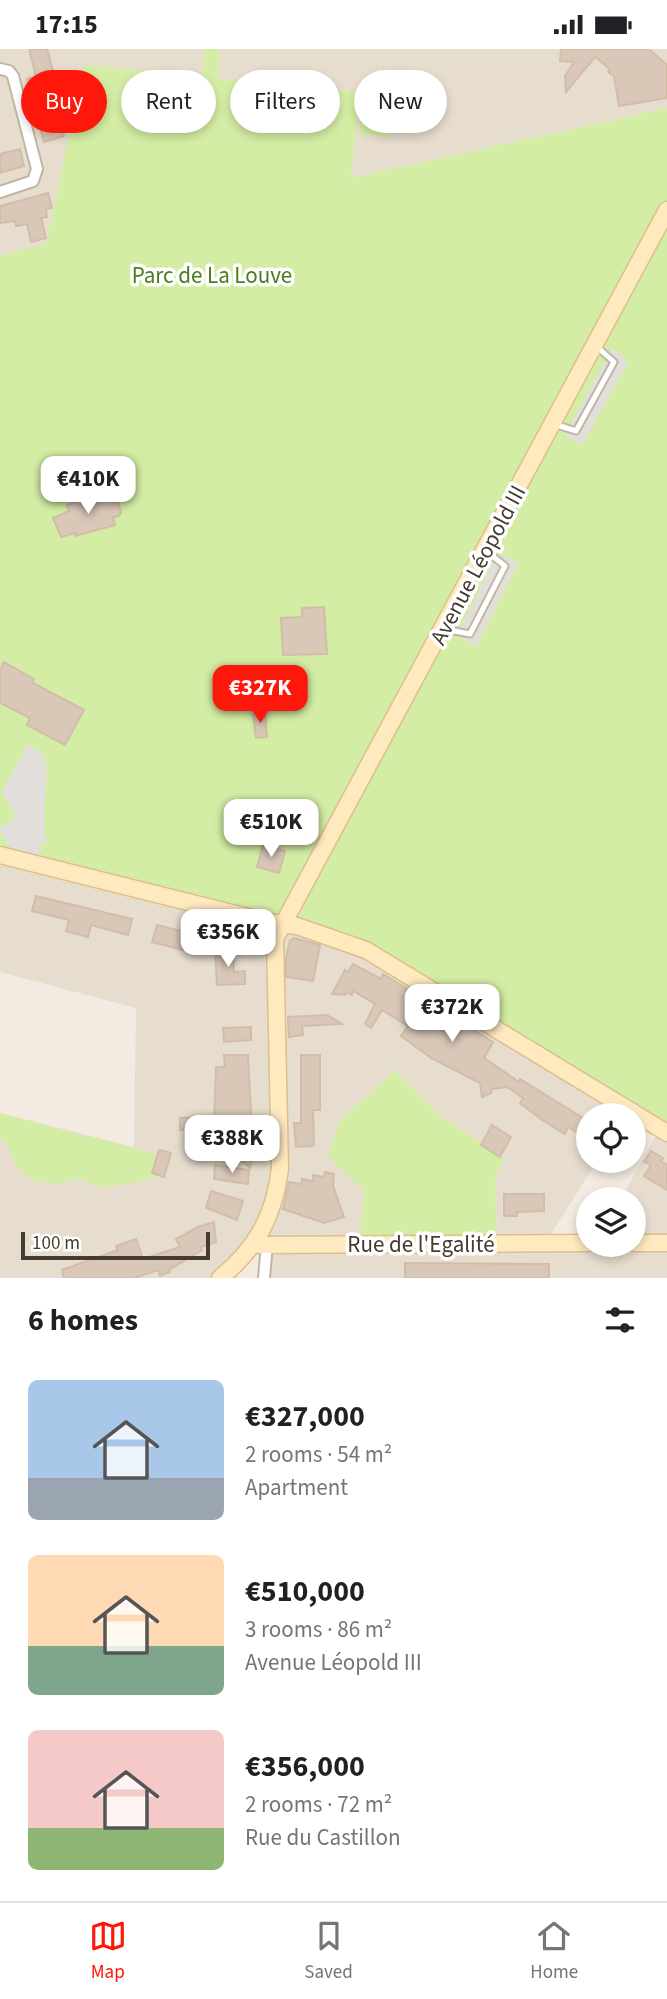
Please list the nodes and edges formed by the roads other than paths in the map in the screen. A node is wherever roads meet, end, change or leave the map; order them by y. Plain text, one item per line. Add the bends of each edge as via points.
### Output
1 (0, 69) edge
2 (0, 192) edge
3 (667, 210) edge
4 (596, 347) junction
5 (554, 424) junction
6 (485, 551) junction
7 (444, 629) junction
8 (0, 855) edge
9 (284, 922) junction
10 (667, 1133) edge
11 (576, 1243) edge
12 (646, 1243) edge
13 (667, 1243) edge
14 (261, 1245) junction
15 (219, 1278) edge
16 (264, 1278) edge

1 - 2 street via 13,76 37,169 33,181
3 - 4 street, Avenue Léopold III
4 - 5 street, Avenue Léopold III
4 - 5 lane via 614,362 576,431
5 - 6 street, Avenue Léopold III
6 - 7 street, Avenue Léopold III
6 - 7 lane via 505,566 470,633
7 - 9 street, Avenue Léopold III
8 - 9 street
9 - 10 street via 366,950
9 - 14 street, Avenue Léopold III via 275,939 281,1169
11 - 14 street, Rue de l'Egalité
12 - 13 street
14 - 15 street, Avenue Léopold III
14 - 16 street

